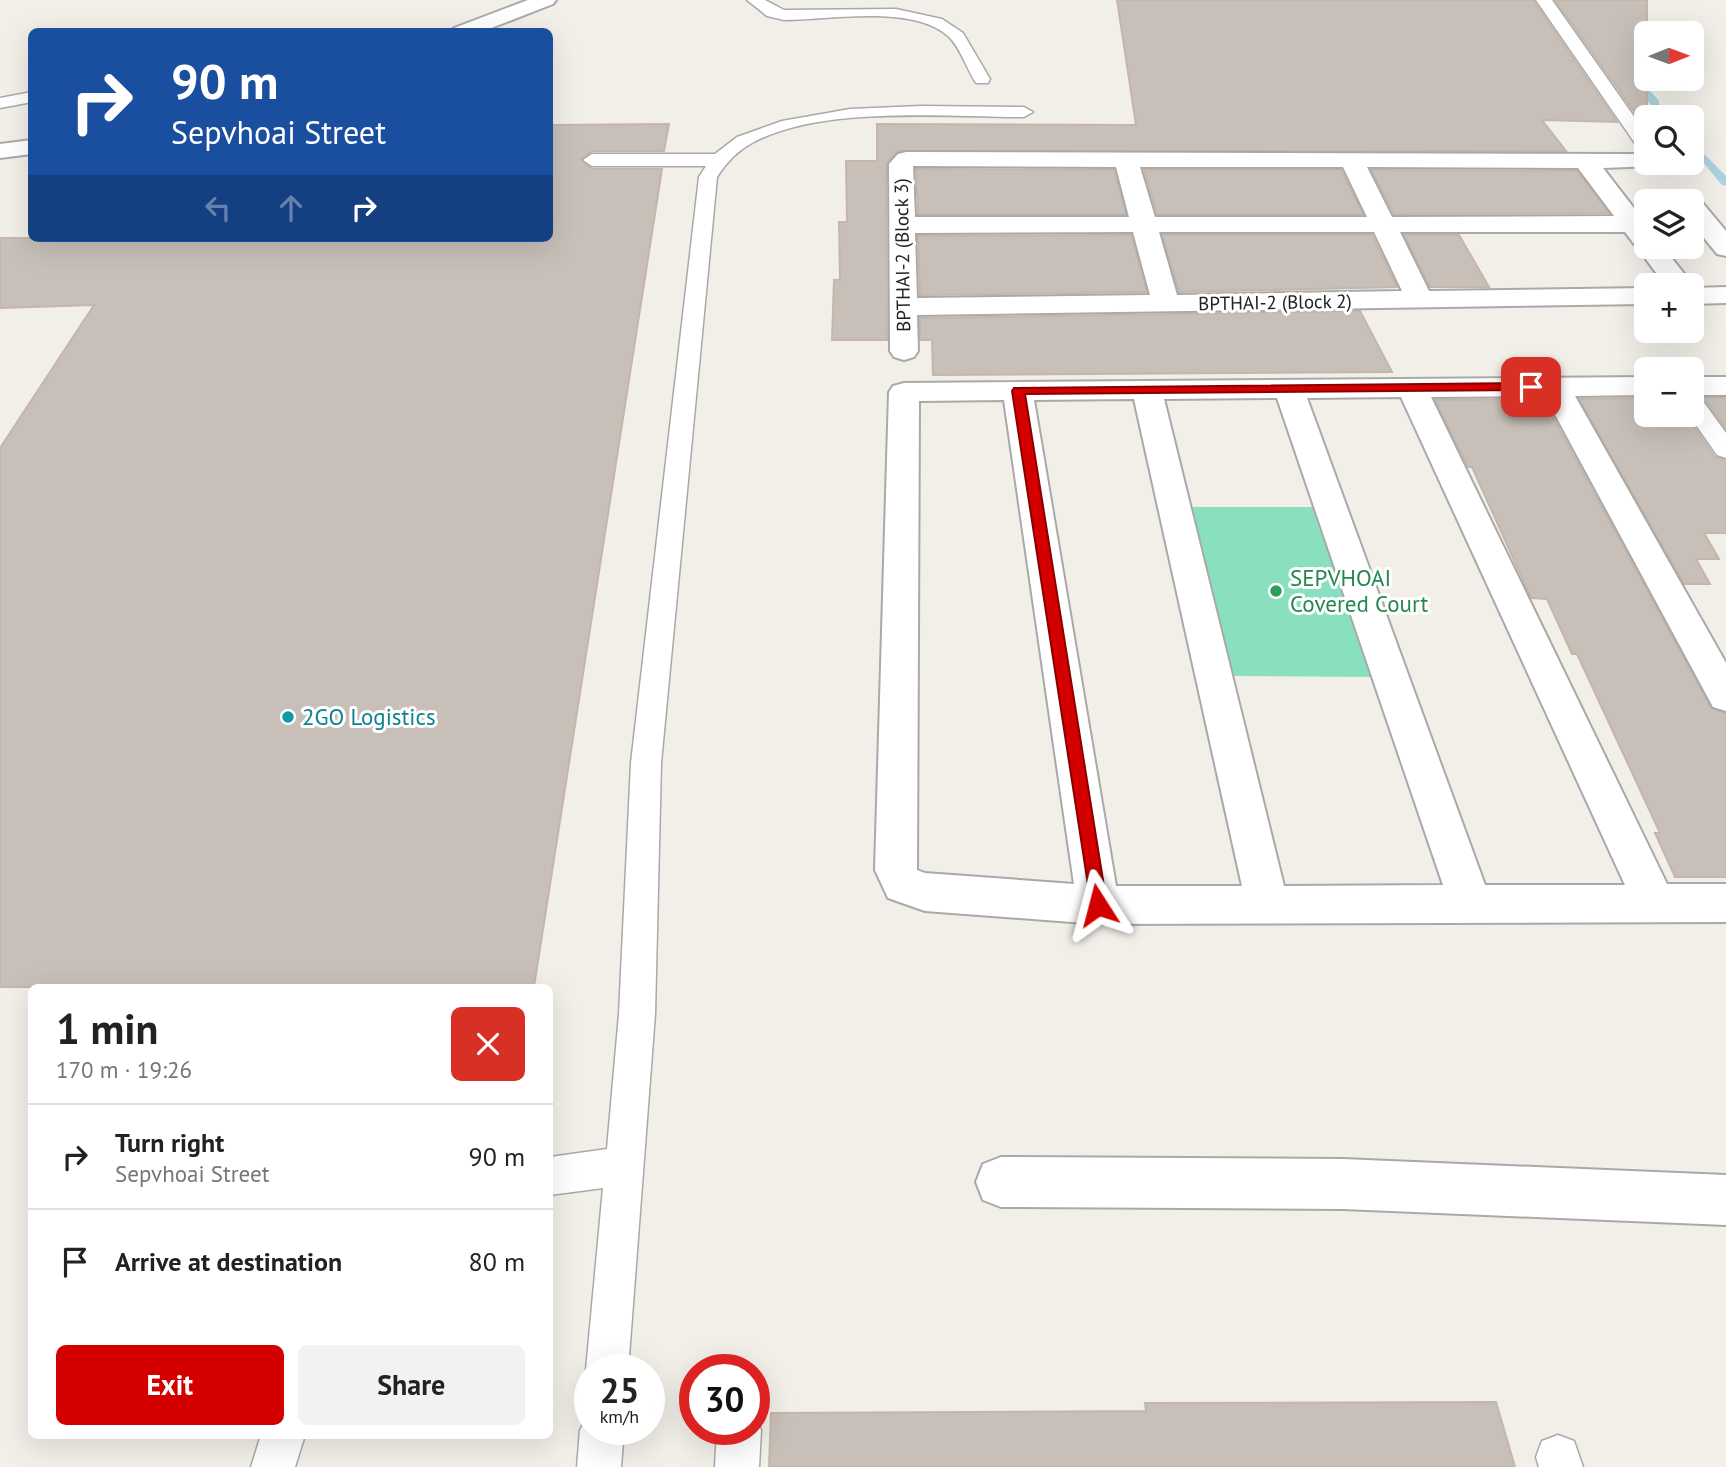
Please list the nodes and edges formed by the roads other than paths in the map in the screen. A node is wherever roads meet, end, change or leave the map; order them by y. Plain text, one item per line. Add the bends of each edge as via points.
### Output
1 (546, 0) edge
2 (755, 0) edge
3 (1544, 0) edge
4 (472, 28) edge
5 (982, 79) dead end
6 (28, 98) edge
7 (0, 103) edge
8 (1024, 112) dead end
9 (1634, 119) edge
10 (28, 148) edge
11 (0, 151) edge
12 (1126, 159) junction
13 (592, 160) dead end
14 (718, 160) junction
15 (1352, 161) junction
16 (1585, 161) junction
17 (1672, 183) edge
18 (902, 225) junction
19 (1144, 225) junction
20 (1384, 225) junction
21 (1634, 226) edge
22 (1634, 238) edge
23 (1726, 248) edge
24 (1659, 259) edge
25 (1670, 273) edge
26 (1726, 295) edge
27 (1634, 296) edge
28 (1704, 296) edge
29 (1420, 300) junction
30 (1166, 303) junction
31 (903, 307) junction
32 (904, 371) junction
33 (1634, 386) edge
34 (1704, 386) edge
35 (1726, 386) edge
36 (1555, 387) junction
37 (1412, 388) junction
38 (1289, 389) junction
39 (1147, 390) junction
40 (1018, 391) junction
41 (1704, 419) edge
42 (1726, 450) edge
43 (1726, 697) edge
44 (1726, 903) edge
45 (1655, 904) junction
46 (1098, 905) junction
47 (1471, 905) junction
48 (1268, 906) junction
49 (626, 1167) junction
50 (553, 1176) edge
51 (1001, 1182) dead end
52 (1726, 1200) edge
53 (608, 1354) edge
54 (282, 1439) edge
55 (601, 1445) edge
56 (738, 1445) edge
57 (273, 1467) edge
58 (599, 1467) edge
59 (737, 1467) edge

1 - 4 street
2 - 5 lane via 784,15 907,10 954,33
3 - 9 lane
6 - 7 lane
8 - 14 lane via 822,117 748,138
10 - 11 street
12 - 15 street
12 - 18 street, BPTHAI-2 (Block 3) via 904,160
12 - 19 street
13 - 14 lane
14 - 49 lane via 708,177 646,763
15 - 16 street
15 - 20 street
16 - 17 street
16 - 21 street
17 - 23 street
18 - 19 street
18 - 31 street, BPTHAI-2 (Block 3)
19 - 20 street
19 - 30 street
20 - 22 street
20 - 29 street
24 - 25 street
26 - 28 street
27 - 29 street, BPTHAI-2 (Block 2)
29 - 30 street, BPTHAI-2 (Block 2)
30 - 31 street, BPTHAI-2 (Block 2)
31 - 32 street, BPTHAI-2 (Block 3)
32 - 40 street
32 - 46 street, BPTHAI-2 (Block 3) via 896,870 903,885 925,892
33 - 36 street
34 - 35 street
36 - 37 street
36 - 43 street
37 - 38 street
37 - 45 street
38 - 39 street
38 - 47 street
39 - 40 street
39 - 48 street
40 - 46 street
41 - 42 lane
44 - 45 street, BPTHAI-2 (Block 3)
45 - 47 street, BPTHAI-2 (Block 3)
46 - 48 street, BPTHAI-2 (Block 3)
47 - 48 street, BPTHAI-2 (Block 3)
49 - 50 lane
49 - 53 lane
51 - 52 street via 1343,1184
54 - 57 lane
55 - 58 lane
56 - 59 lane

